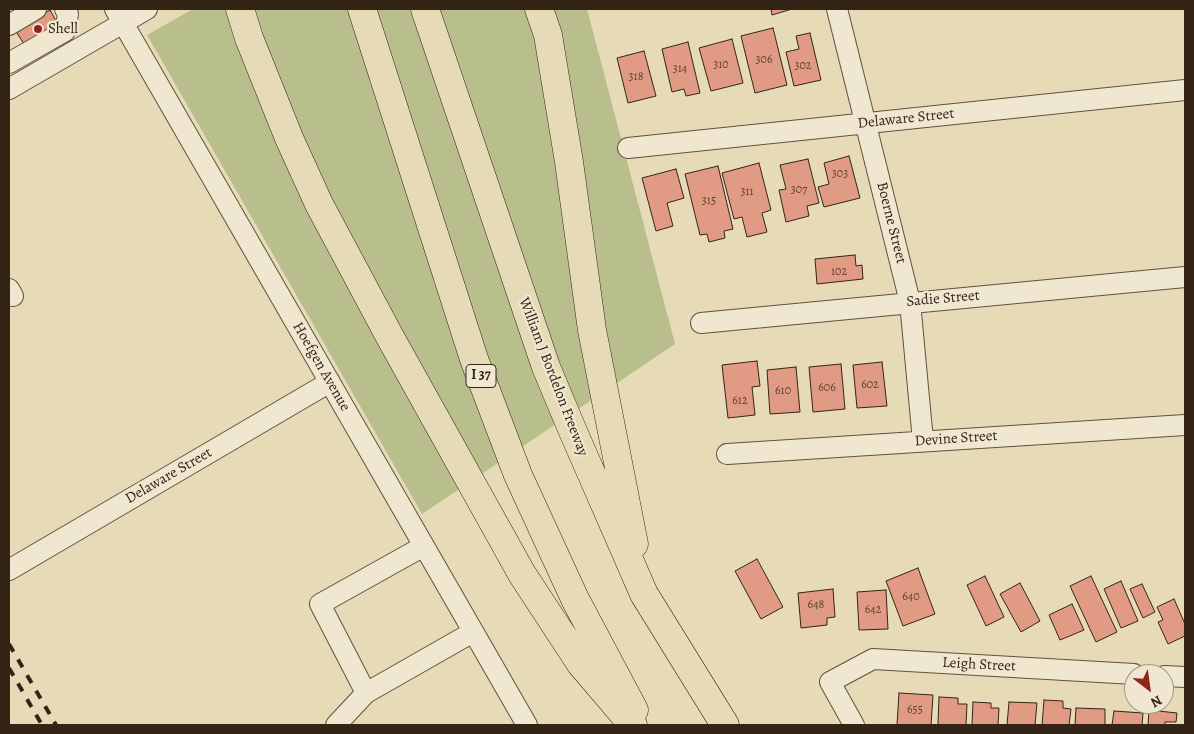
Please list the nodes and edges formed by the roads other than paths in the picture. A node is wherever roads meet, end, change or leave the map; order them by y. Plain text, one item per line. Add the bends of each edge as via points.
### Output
1 (36, 9) edge
2 (64, 9) edge
3 (147, 9) edge
4 (219, 9) edge
5 (362, 9) edge
6 (425, 9) edge
7 (539, 9) edge
8 (838, 9) edge
9 (119, 16) edge
10 (243, 19) edge
11 (9, 25) edge
12 (9, 63) edge
13 (11, 83) edge
14 (1185, 90) edge
15 (866, 123) junction
16 (628, 148) dead end
17 (1185, 277) edge
18 (910, 302) junction
19 (701, 323) dead end
20 (330, 382) junction
21 (1185, 425) edge
22 (923, 442) junction
23 (728, 454) dead end
24 (424, 546) junction
25 (9, 570) edge
26 (644, 594) junction
27 (473, 632) junction
28 (1124, 673) edge
29 (366, 693) junction
30 (336, 725) edge
31 (527, 725) edge
32 (633, 725) edge
33 (642, 725) edge
34 (725, 725) edge
35 (854, 725) edge

1 - 11 street
2 - 12 street via 68,14 65,32
3 - 9 street
4 - 10 highway
5 - 33 highway, I 37 via 474,359 518,475 575,599
6 - 26 highway, William J Bordelon Freeway via 546,367
7 - 26 highway via 548,35 566,143 592,330
8 - 15 street, Boerne Street
9 - 13 street
9 - 20 street, Hoefgen Avenue
10 - 32 highway via 318,204 413,379 522,574 581,664
14 - 15 street, Delaware Street
15 - 16 street, Delaware Street
15 - 18 street, Boerne Street
17 - 18 street, Sadie Street
18 - 19 street, Sadie Street
18 - 22 street, Boerne Street
20 - 24 street, Hoefgen Avenue
20 - 25 street, Delaware Street
21 - 22 street, Devine Street
22 - 23 street, Devine Street
24 - 27 street, Hoefgen Avenue
24 - 29 street via 320,604
26 - 34 highway, William J Bordelon Freeway
27 - 29 street
27 - 31 street, Hoefgen Avenue
28 - 35 street, Leigh Street via 873,659 830,682
29 - 30 street

